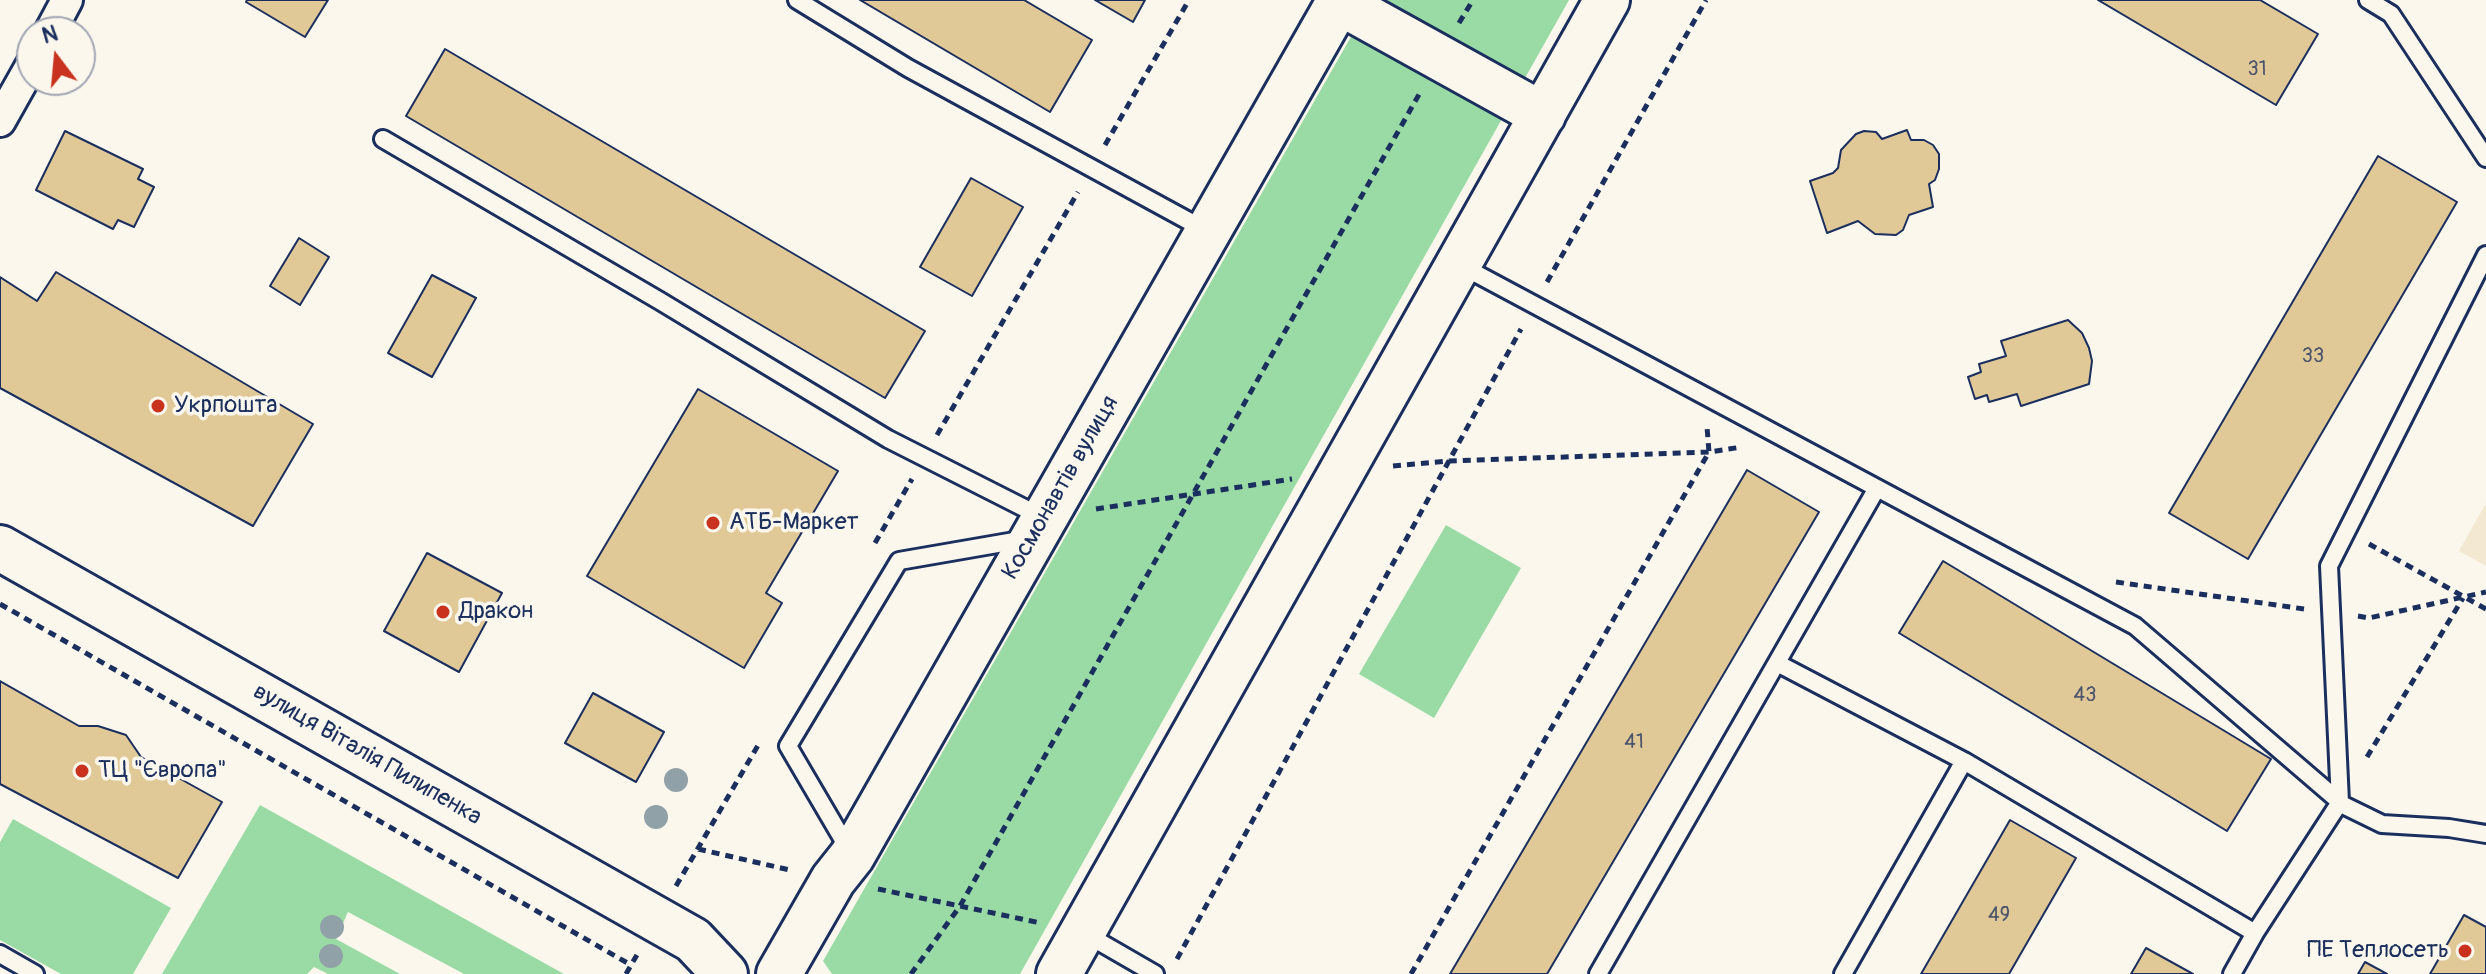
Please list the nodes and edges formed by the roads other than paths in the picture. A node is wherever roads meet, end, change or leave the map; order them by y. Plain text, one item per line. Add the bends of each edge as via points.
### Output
1 (797, 0) edge
2 (1607, 0) edge
3 (2368, 0) edge
4 (1338, 1) edge
5 (16, 92) edge
6 (1543, 115) junction
7 (0, 121) edge
8 (383, 139) dead end
9 (2486, 158) edge
10 (1208, 231) junction
11 (2486, 255) edge
12 (1458, 264) junction
13 (1877, 488) junction
14 (1037, 528) junction
15 (0, 548) edge
16 (1777, 663) junction
17 (1964, 761) junction
18 (2339, 803) junction
19 (2486, 834) edge
20 (843, 868) junction
21 (1082, 933) junction
22 (2255, 933) junction
23 (0, 954) edge
24 (35, 974) edge
25 (725, 974) edge
26 (779, 974) edge
27 (1059, 974) edge
28 (1155, 974) edge
29 (1598, 974) edge
30 (1843, 974) edge
31 (2232, 974) edge

1 - 10 lane via 908,68
2 - 6 street
3 - 9 lane via 2391,14
4 - 6 street
4 - 10 street, Космонавтів вулиця
5 - 7 street
6 - 12 street
8 - 14 lane
10 - 14 street, Космонавтів вулиця
11 - 18 lane via 2329,566
12 - 13 lane
12 - 21 street
13 - 16 lane
13 - 18 lane via 2135,626
14 - 20 street, Космонавтів вулиця
14 - 20 lane via 899,561 788,746
15 - 25 street, вулиця Віталія Пилипенка via 693,940
16 - 17 lane
16 - 29 lane
17 - 22 lane
17 - 30 lane
18 - 19 lane via 2382,824
18 - 22 lane
20 - 26 street, Космонавтів вулиця
21 - 27 street
21 - 28 lane
22 - 31 lane
23 - 24 lane

